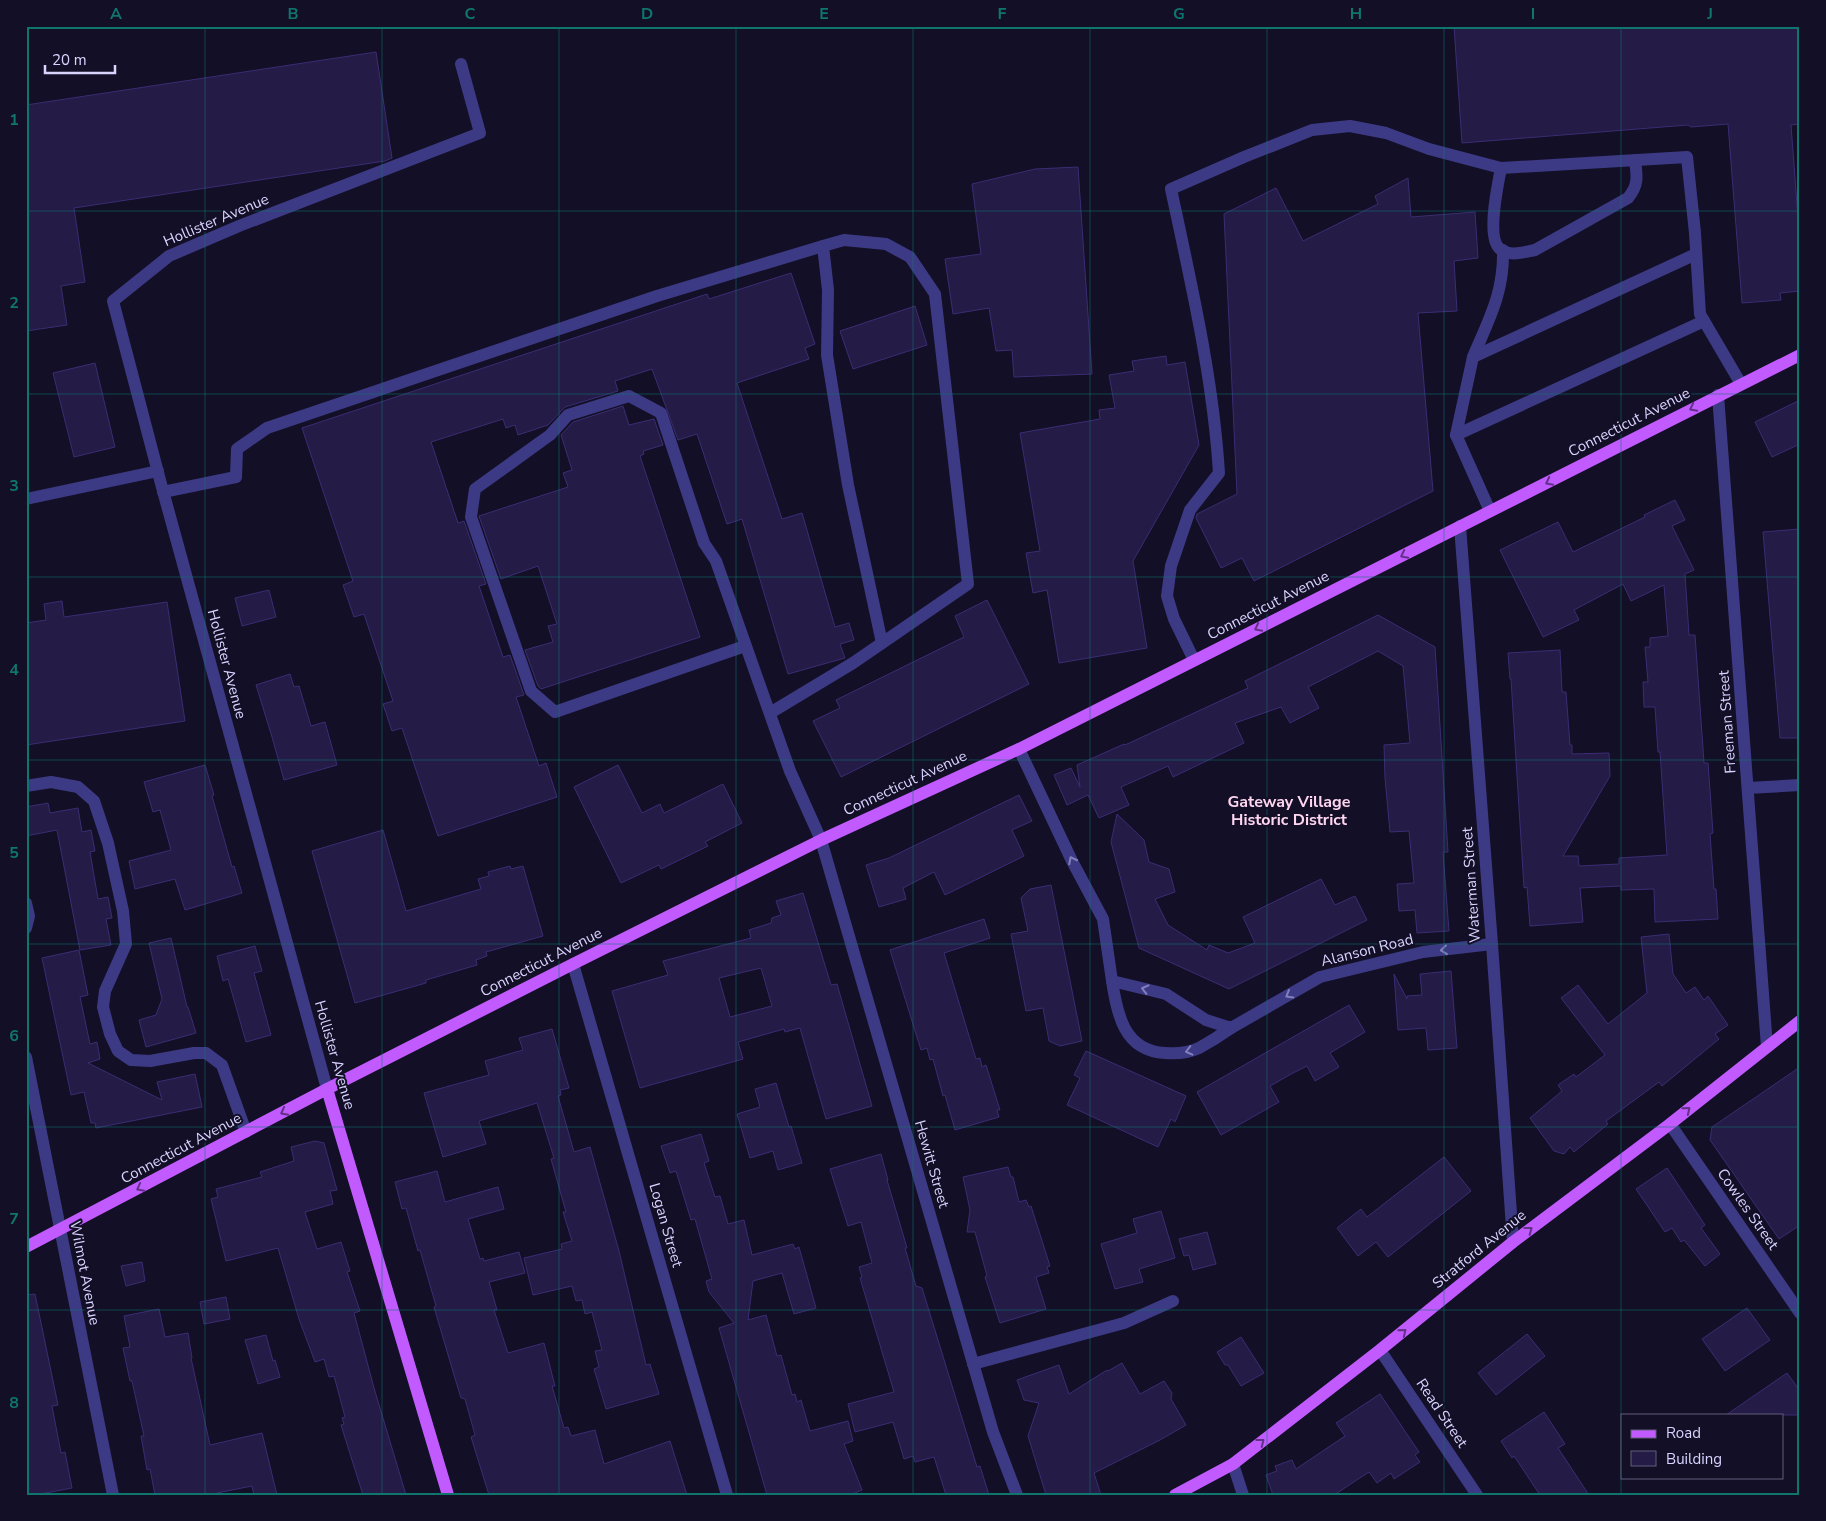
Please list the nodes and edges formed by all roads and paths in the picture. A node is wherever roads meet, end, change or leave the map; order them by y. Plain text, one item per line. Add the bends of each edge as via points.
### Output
1 (462, 64) dead end
2 (1636, 160) junction
3 (1501, 168) junction
4 (822, 246) junction
5 (1504, 250) junction
6 (1696, 254) junction
7 (1704, 321) junction
8 (1800, 355) edge
9 (1473, 357) junction
10 (1741, 384) junction
11 (1718, 395) junction
12 (1456, 434) junction
13 (158, 471) junction
14 (163, 492) junction
15 (26, 499) edge
16 (1490, 511) junction
17 (1460, 526) junction
18 (882, 643) junction
19 (746, 646) junction
20 (1194, 660) junction
21 (770, 713) junction
22 (1019, 749) junction
23 (1800, 785) edge
24 (26, 786) edge
25 (1748, 788) junction
26 (821, 840) junction
27 (26, 903) edge
28 (26, 928) edge
29 (1492, 944) junction
30 (574, 964) junction
31 (1112, 980) junction
32 (1800, 1022) edge
33 (1232, 1028) junction
34 (1767, 1047) junction
35 (26, 1057) edge
36 (327, 1090) junction
37 (1670, 1124) junction
38 (246, 1132) junction
39 (60, 1230) junction
40 (1513, 1242) junction
41 (26, 1247) edge
42 (1173, 1301) dead end
43 (1800, 1313) edge
44 (1380, 1350) junction
45 (973, 1364) junction
46 (1233, 1464) junction
47 (113, 1495) edge
48 (448, 1495) edge
49 (727, 1495) edge
50 (1017, 1495) edge
51 (1175, 1495) edge
52 (1243, 1495) edge
53 (1477, 1495) edge

1 - 13 street, Hollister Avenue via 480,133 169,256 113,301
2 - 3 street
2 - 5 street via 1636,190 1628,198 1535,250 1509,253
2 - 6 street via 1687,157
3 - 5 street via 1494,231 1496,243
3 - 20 street via 1429,149 1386,132 1350,126 1312,130 1171,189 1200,329 1217,437 1219,473 1190,510 1168,581 1166,596
4 - 14 street via 657,296 267,428 236,449 236,477
4 - 18 street via 828,290 827,355 848,485
4 - 18 street via 844,240 886,244 910,257 935,294 968,584
5 - 9 street via 1498,300
6 - 7 street via 1700,314
6 - 9 street
7 - 10 street
7 - 12 street
8 - 10 main road, Connecticut Avenue
9 - 12 street
10 - 11 main road, Connecticut Avenue
11 -> 16 main road, Connecticut Avenue
11 - 25 street, Freeman Street
12 - 16 street
13 - 14 street, Hollister Avenue
13 - 15 street
14 - 36 street, Hollister Avenue
16 - 17 main road, Connecticut Avenue
17 -> 20 main road, Connecticut Avenue
17 - 29 street, Waterman Street
18 - 21 street
19 - 19 street, Hewitt Street via 716,561 704,543 660,414 629,396 568,416 550,434 475,489 472,517 531,691 555,712
19 - 21 street, Hewitt Street
20 - 22 main road, Connecticut Avenue
21 - 26 street, Hewitt Street via 790,771
22 - 26 main road, Connecticut Avenue
31 -> 22 street, Alanson Road via 1103,919
23 - 25 street
24 - 38 street via 51,782 78,787 94,801 108,843 123,911 126,944 105,991 103,1007 118,1051 131,1060 150,1062 194,1052 206,1053 222,1065
25 - 34 street, Freeman Street
26 - 30 main road, Connecticut Avenue
26 - 45 street, Hewitt Street
27 - 28 street via 29,916
29 -> 33 street, Alanson Road via 1423,952 1320,977
29 - 40 street, Waterman Street
30 - 36 main road, Connecticut Avenue
30 - 49 street, Logan Street
33 -> 31 street via 1206,1020 1166,994
33 -> 31 street, Alanson Road via 1197,1049 1176,1054 1152,1052 1137,1044 1123,1026 1116,1009
32 - 34 main road, Stratford Avenue
37 -> 34 main road, Stratford Avenue
35 - 39 street, Wilmot Avenue
36 -> 38 main road, Connecticut Avenue
36 - 48 main road, Hollister Avenue
40 -> 37 main road, Stratford Avenue
37 - 43 street, Cowles Street
38 -> 39 main road, Connecticut Avenue
39 - 41 main road, Connecticut Avenue
39 - 47 street, Wilmot Avenue
44 -> 40 main road, Stratford Avenue
42 - 45 street via 1124,1323
46 -> 44 main road, Stratford Avenue
44 - 53 street, Read Street
45 - 50 street, Hewitt Street via 993,1432
46 - 51 main road, Stratford Avenue
46 - 52 street

